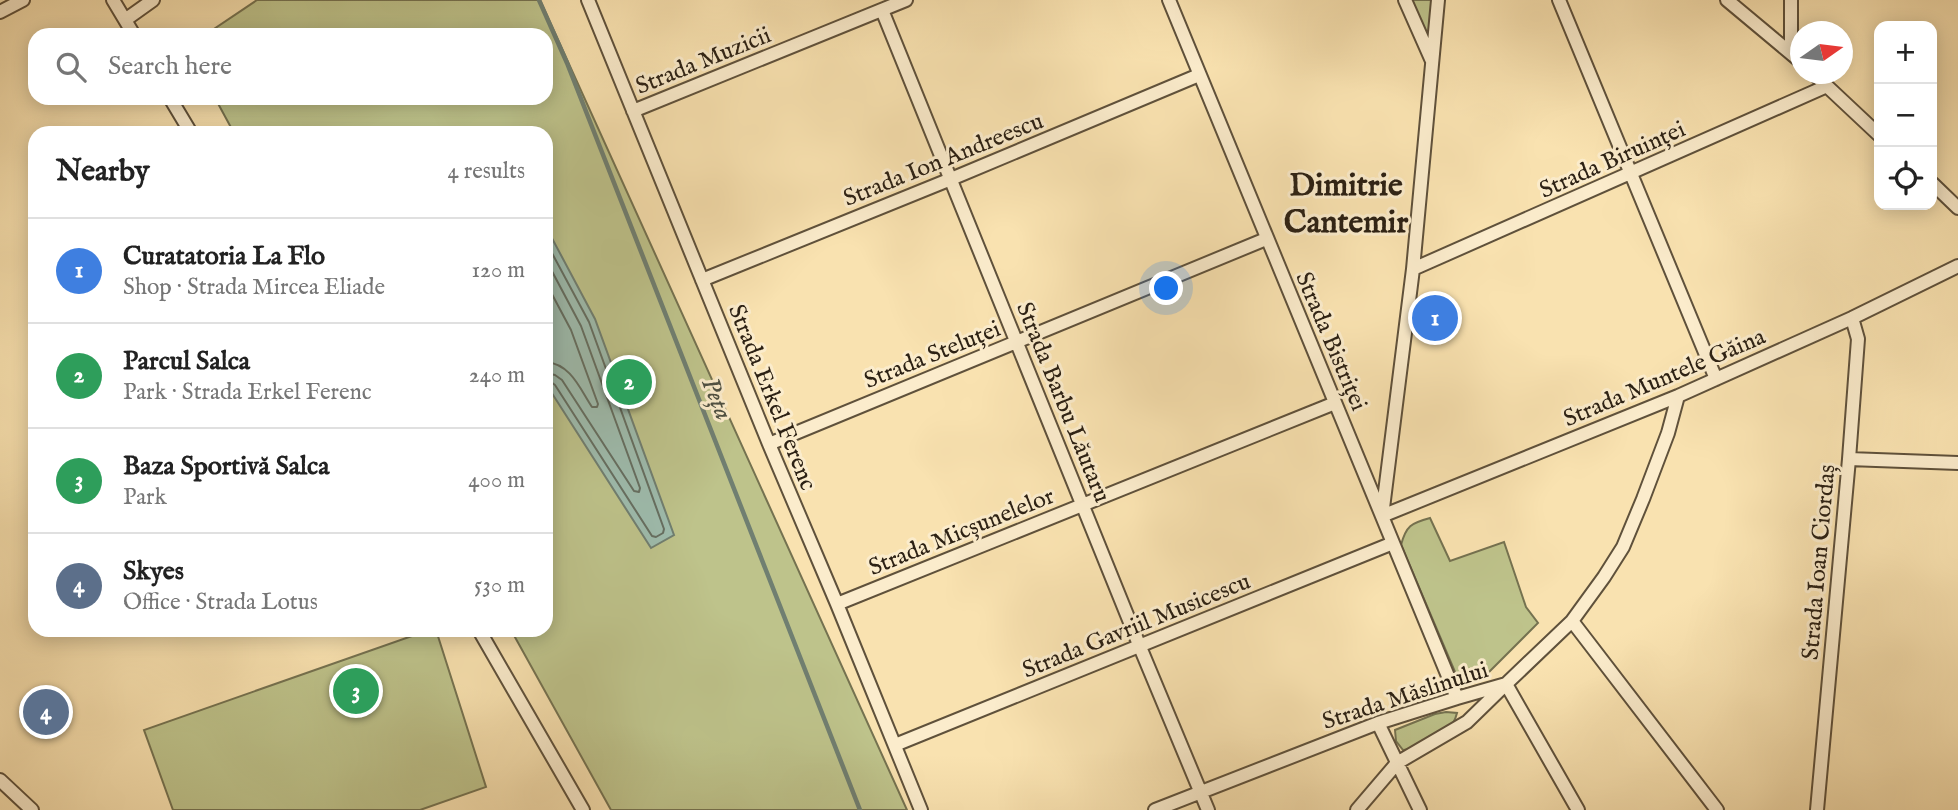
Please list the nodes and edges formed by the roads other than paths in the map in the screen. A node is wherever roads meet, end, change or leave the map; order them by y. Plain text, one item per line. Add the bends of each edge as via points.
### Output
1 (23, 0) edge
2 (113, 0) edge
3 (153, 0) edge
4 (588, 0) edge
5 (906, 0) edge
6 (1168, 0) edge
7 (1405, 0) edge
8 (1438, 0) edge
9 (1559, 0) edge
10 (1727, 0) edge
11 (1791, 0) edge
12 (883, 10) junction
13 (0, 12) edge
14 (125, 20) junction
15 (1793, 21) edge
16 (130, 28) edge
17 (1790, 52) edge
18 (1433, 64) junction
19 (1199, 75) junction
20 (1827, 86) joint
21 (174, 105) edge
22 (633, 111) junction
23 (187, 126) edge
24 (1874, 130) edge
25 (1632, 173) junction
26 (951, 179) junction
27 (1937, 188) edge
28 (1958, 208) edge
29 (1266, 239) junction
30 (1958, 266) edge
31 (1413, 269) junction
32 (702, 280) junction
33 (1853, 318) junction
34 (1017, 342) junction
35 (1716, 379) junction
36 (1678, 396) junction
37 (1335, 403) junction
38 (769, 443) junction
39 (1849, 459) junction
40 (1958, 463) edge
41 (1082, 504) junction
42 (1382, 516) junction
43 (1393, 544) junction
44 (837, 604) junction
45 (1572, 621) junction
46 (483, 637) edge
47 (1140, 647) junction
48 (1506, 684) junction
49 (1457, 698) junction
50 (1378, 723) junction
51 (895, 745) junction
52 (1397, 763) junction
53 (0, 780) edge
54 (1200, 792) junction
55 (32, 810) edge
56 (583, 810) edge
57 (921, 810) edge
58 (1155, 810) edge
59 (1208, 810) edge
60 (1357, 810) edge
61 (1420, 810) edge
62 (1578, 810) edge
63 (1717, 810) edge
64 (1817, 810) edge

1 - 13 street
2 - 14 street
3 - 14 street
4 - 22 street, Strada Erkel Ferenc
5 - 12 street, Strada Muzicii
6 - 19 street, Strada Bistriței
7 - 18 street
8 - 18 street
9 - 25 street
10 - 17 street
11 - 15 street
12 - 22 street, Strada Muzicii
12 - 26 street, Strada Barbu Lăutaru
14 - 16 street
18 - 31 street
19 - 26 street, Strada Ion Andreescu
19 - 29 street, Strada Bistriței
20 - 24 street
20 - 25 street, Strada Biruinței
21 - 23 street
22 - 32 street, Strada Erkel Ferenc
25 - 31 street, Strada Biruinței
25 - 35 street
26 - 32 street, Strada Ion Andreescu
26 - 34 street, Strada Barbu Lăutaru
27 - 28 street
29 - 34 street, Strada Steluței
29 - 37 street, Strada Bistriței
30 - 33 street, Strada Muntele Găina
31 - 42 street
32 - 38 street, Strada Erkel Ferenc
33 - 35 street, Strada Muntele Găina
33 - 39 street, Strada Ioan Ciordaș via 1858,339
34 - 38 street, Strada Steluței
34 - 41 street, Strada Barbu Lăutaru
35 - 36 street, Strada Muntele Găina
36 - 42 street, Strada Muntele Găina
36 - 45 street, Strada Măslinului via 1623,547
37 - 41 street, Strada Micșunelelor
37 - 42 street, Strada Bistriței
38 - 44 street, Strada Erkel Ferenc
39 - 40 street
39 - 64 street, Strada Ioan Ciordaș
41 - 44 street, Strada Micșunelelor
41 - 47 street, Strada Barbu Lăutaru
42 - 43 street, Strada Bistriței
43 - 47 street, Strada Gavriil Musicescu
43 - 49 street, Strada Bistriței
44 - 51 street, Strada Erkel Ferenc
45 - 48 street, Strada Măslinului
45 - 63 street
46 - 56 street
47 - 51 street, Strada Gavriil Musicescu
47 - 54 street, Strada Barbu Lăutaru
48 - 49 street, Strada Măslinului
48 - 52 street via 1467,722
48 - 62 street
49 - 50 street, Strada Măslinului
50 - 52 street
50 - 54 street, Strada Măslinului
51 - 57 street, Strada Erkel Ferenc
52 - 60 street
52 - 61 street
53 - 55 street
54 - 58 street, Strada Măslinului
54 - 59 street, Strada Barbu Lăutaru

